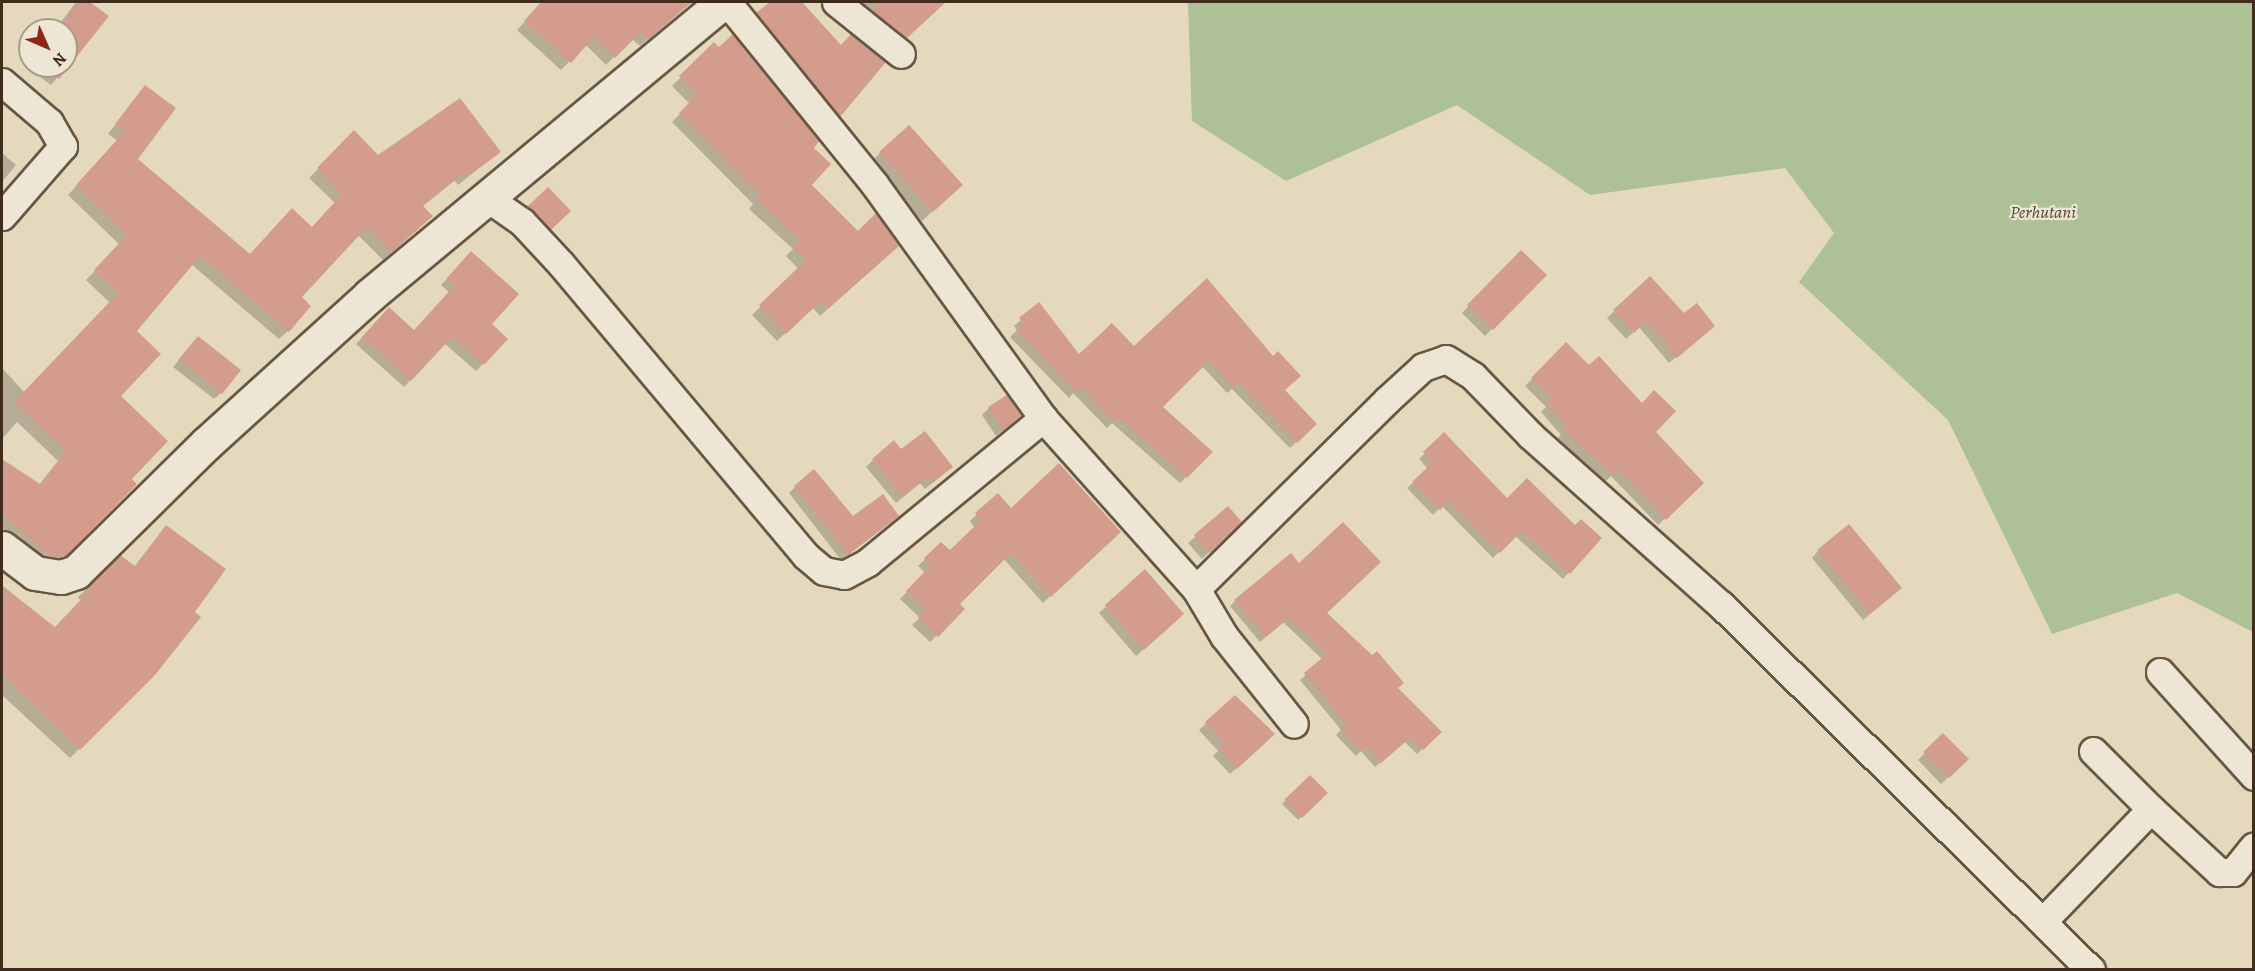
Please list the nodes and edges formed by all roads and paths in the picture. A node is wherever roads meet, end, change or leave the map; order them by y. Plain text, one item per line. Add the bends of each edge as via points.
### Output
1 (725, 2) edge
2 (836, 2) edge
3 (901, 54) dead end
4 (2, 82) edge
5 (489, 198) junction
6 (2, 216) edge
7 (1043, 418) junction
8 (2, 548) edge
9 (1196, 589) junction
10 (2160, 672) dead end
11 (1294, 724) dead end
12 (2093, 751) dead end
13 (2253, 776) edge
14 (2151, 809) junction
15 (2253, 846) edge
16 (2044, 920) junction
17 (2091, 969) edge

1 - 5 street
1 - 7 street via 875,185
2 - 3 street
4 - 6 street via 49,122 63,146
5 - 7 street via 522,222 561,264 806,556 824,571 844,575 868,562
5 - 8 street via 299,358 76,572 61,577 35,573
7 - 9 street
9 - 11 street via 1224,636
9 - 16 street via 1387,400 1423,367 1446,359 1473,376 1531,436 1720,605
10 - 13 street
12 - 14 street
14 - 15 street via 2218,872 2233,872
14 - 16 street
16 - 17 street

